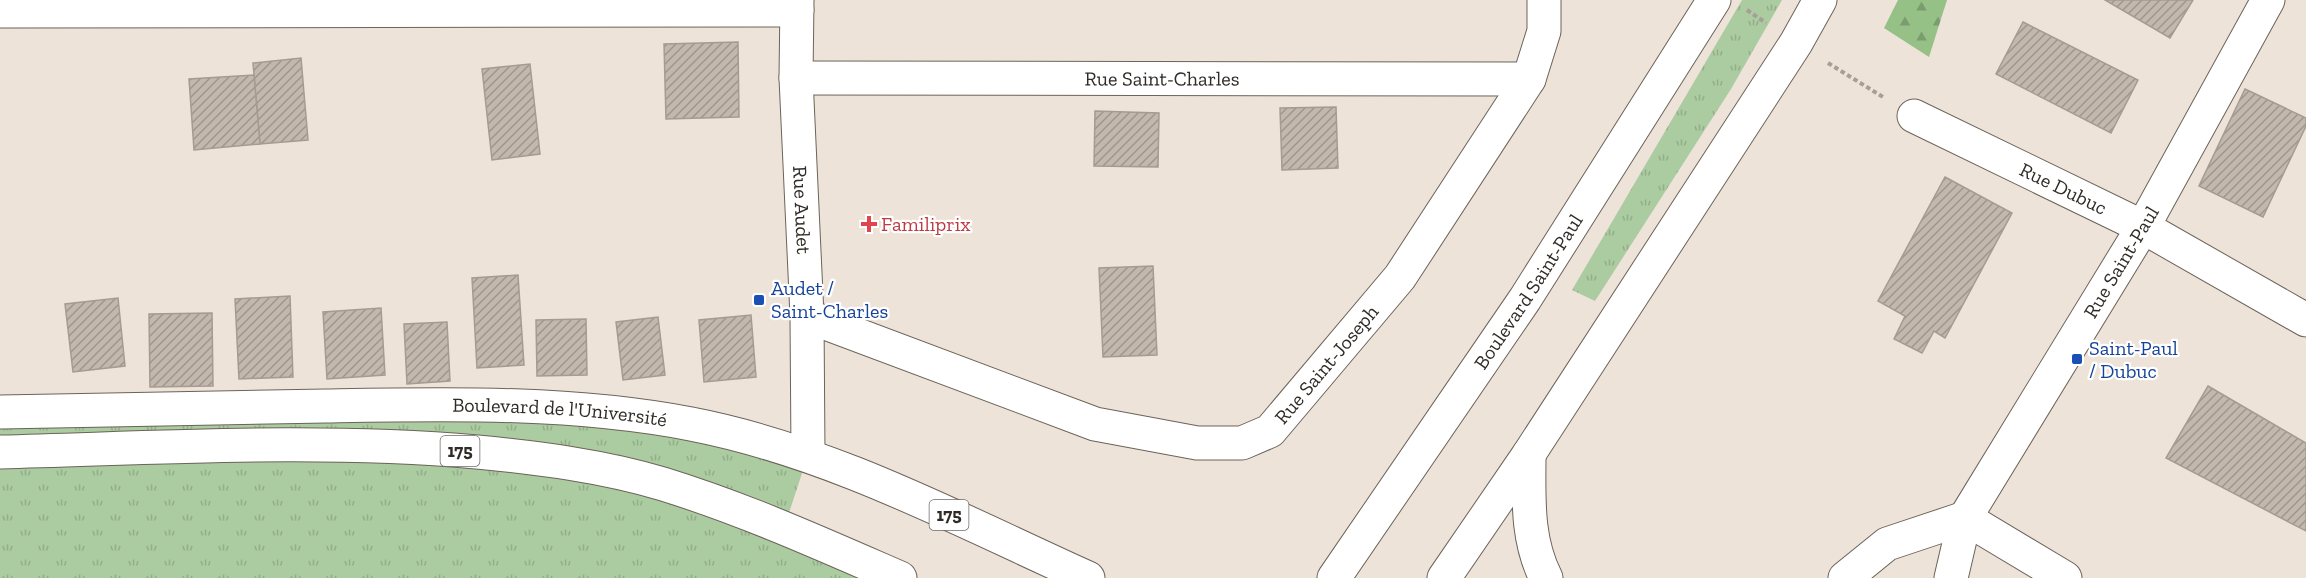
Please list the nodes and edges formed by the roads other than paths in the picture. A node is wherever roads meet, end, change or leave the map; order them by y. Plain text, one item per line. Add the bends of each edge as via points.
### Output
1 (1544, 0) edge
2 (1714, 0) edge
3 (1820, 0) edge
4 (2268, 0) edge
5 (797, 5) edge
6 (0, 11) edge
7 (796, 78) junction
8 (1528, 79) junction
9 (1914, 116) dead end
10 (2144, 227) junction
11 (807, 316) junction
12 (2306, 320) edge
13 (0, 412) edge
14 (0, 452) edge
15 (1529, 454) junction
16 (808, 455) junction
17 (1965, 518) junction
18 (900, 578) edge
19 (1088, 578) edge
20 (1334, 578) edge
21 (1444, 578) edge
22 (1546, 578) edge
23 (1845, 578) edge
24 (1952, 578) edge
25 (2064, 578) edge

1 - 8 street, Rue Saint-Joseph via 1544,32
2 - 20 street, Boulevard Saint-Paul via 1525,299
3 - 15 street via 1796,44
4 - 10 street, Rue Saint-Paul
5 - 6 street
5 - 7 street, Rue Audet
7 - 8 street, Rue Saint-Charles
7 - 11 street, Rue Audet
8 - 11 street, Rue Saint-Joseph via 1400,277 1270,431 1242,443 1197,443 1095,424
9 - 10 street, Rue Dubuc
10 - 12 street, Rue Dubuc
10 - 17 street, Rue Saint-Paul
11 - 16 street, Rue Audet
13 - 16 street, Boulevard de l'Université / 175 via 431,404 565,408 691,424
14 - 18 street, 175 via 398,445 549,459 662,484 784,528
15 - 21 street
15 - 22 street via 1530,519 1536,559
16 - 19 street, Boulevard de l'Université / 175
17 - 23 street via 1887,544
17 - 24 street, Rue Saint-Paul
17 - 25 street

